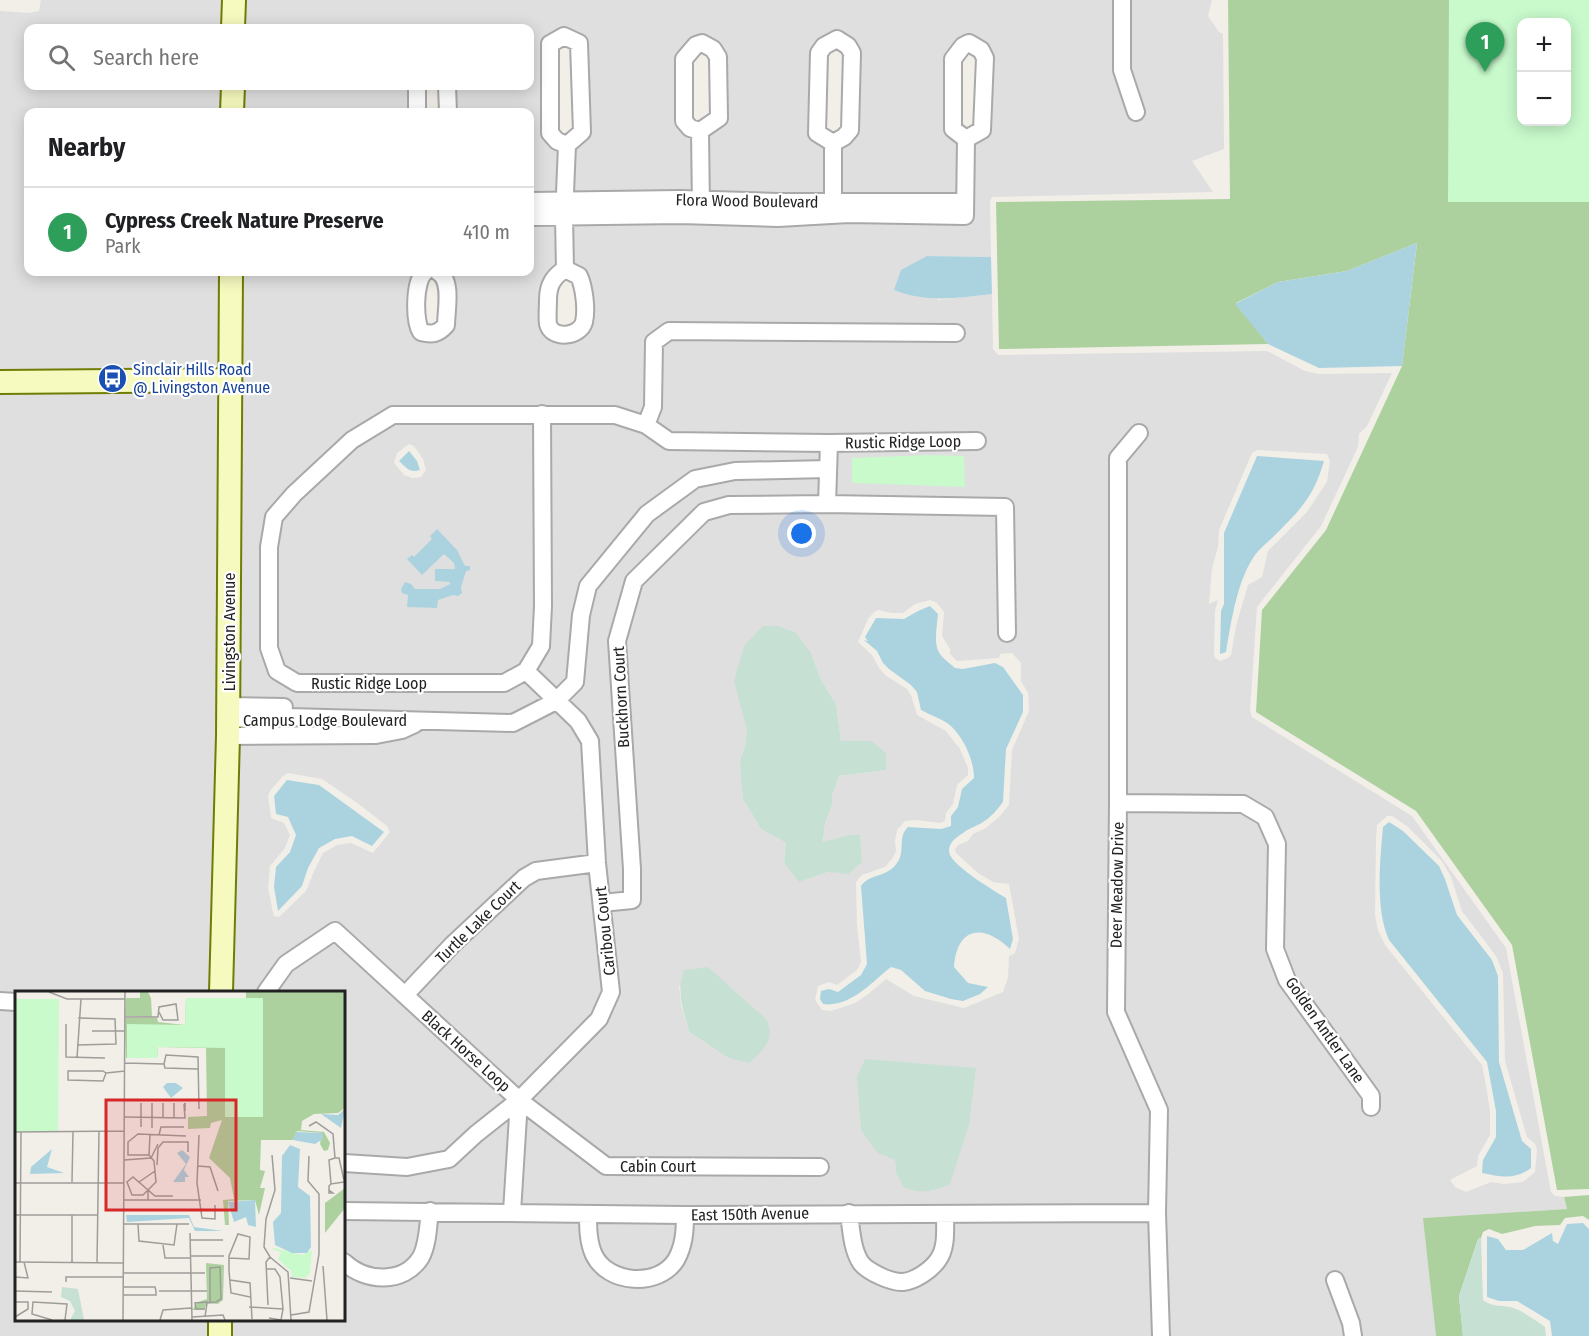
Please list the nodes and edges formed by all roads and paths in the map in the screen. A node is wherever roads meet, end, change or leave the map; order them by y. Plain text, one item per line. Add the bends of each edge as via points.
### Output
1 (234, 0) edge
2 (1122, 0) edge
3 (233, 24) edge
4 (233, 90) edge
5 (417, 90) edge
6 (447, 90) edge
7 (232, 108) edge
8 (417, 108) edge
9 (448, 108) edge
10 (1136, 112) dead end
11 (700, 132) junction
12 (966, 140) junction
13 (833, 143) junction
14 (567, 145) junction
15 (534, 202) edge
16 (701, 207) junction
17 (833, 208) junction
18 (564, 209) junction
19 (534, 216) edge
20 (565, 270) dead end
21 (231, 276) edge
22 (422, 276) edge
23 (444, 276) edge
24 (956, 333) dead end
25 (230, 380) junction
26 (0, 382) edge
27 (542, 414) junction
28 (646, 425) junction
29 (1139, 433) dead end
30 (977, 441) dead end
31 (829, 443) junction
32 (828, 470) junction
33 (827, 504) junction
34 (1007, 633) dead end
35 (526, 671) junction
36 (556, 701) junction
37 (228, 721) junction
38 (421, 721) junction
39 (1118, 803) junction
40 (597, 862) junction
41 (602, 903) junction
42 (221, 991) edge
43 (267, 991) edge
44 (405, 994) junction
45 (519, 1100) junction
46 (1371, 1107) dead end
47 (345, 1163) edge
48 (820, 1167) dead end
49 (345, 1211) edge
50 (430, 1211) junction
51 (512, 1212) junction
52 (849, 1213) junction
53 (1157, 1213) junction
54 (588, 1214) junction
55 (685, 1215) junction
56 (945, 1215) junction
57 (345, 1263) edge
58 (1335, 1280) dead end
59 (220, 1321) edge
60 (219, 1336) edge
61 (1161, 1336) edge
62 (1353, 1336) edge

1 - 3 street
2 - 10 street via 1122,70
4 - 7 street
5 - 8 street
6 - 9 street
11 - 11 street via 684,121 684,59 702,43 718,57 719,118
11 - 16 street
12 - 12 street via 953,129 953,59 969,43 976,45 985,58 982,130
12 - 17 street, Flora Wood Boulevard via 965,209
13 - 13 street via 818,133 819,53 837,39 852,53 850,130
13 - 17 street
14 - 14 street via 550,134 550,44 564,36 579,43 582,132
14 - 18 street
15 - 18 street, Flora Wood Boulevard
16 - 17 street, Flora Wood Boulevard via 778,218
16 - 18 street, Flora Wood Boulevard
18 - 19 street, Flora Wood Boulevard
18 - 20 street
21 - 25 street, Livingston Avenue
22 - 23 street via 418,281 417,325 421,332 431,334 446,326
24 - 28 street via 669,331 654,342 653,407
25 - 26 street
25 - 37 street, Livingston Avenue
27 - 28 street, Rustic Ridge Loop via 615,415
27 - 35 street via 541,646
27 - 35 street, Rustic Ridge Loop via 393,415 352,440 294,494 274,518 269,547 269,648 277,671 297,682 504,683
28 - 31 street, Rustic Ridge Loop via 669,441
29 - 39 street, Deer Meadow Drive via 1118,458
30 - 31 street, Rustic Ridge Loop
31 - 32 street, Rustic Ridge Loop
32 - 33 street
32 - 36 street, Campus Lodge Boulevard via 735,471 695,479 647,514 588,586 581,615 575,682
33 - 34 street, Buckhorn Court via 1005,507
33 - 41 street, Buckhorn Court via 729,506 704,512 634,580 617,641 632,900
35 - 36 street
36 - 38 street, Campus Lodge Boulevard via 513,723
36 - 40 street, Caribou Court via 578,721 590,741
37 - 38 street, Campus Lodge Boulevard via 362,707
37 - 38 street, Campus Lodge Boulevard via 376,735
37 - 42 street, Livingston Avenue
39 - 46 street, Golden Antler Lane via 1242,804 1265,817 1277,844 1275,950 1287,980 1371,1096
39 - 53 street, Deer Meadow Drive via 1116,1012 1159,1110
40 - 41 street, Caribou Court
40 - 44 street, Turtle Lake Court via 536,871 524,878
41 - 45 street, Caribou Court via 611,992 599,1019
43 - 44 street, Black Horse Loop via 286,964 335,931
44 - 45 street, Black Horse Loop
45 - 47 street, Black Horse Loop via 449,1159 407,1167
45 - 48 street, Cabin Court via 606,1166
45 - 51 street
49 - 50 street, East 150th Avenue
50 - 51 street, East 150th Avenue
50 - 57 street via 422,1254 405,1272 378,1278 366,1276
51 - 54 street, East 150th Avenue
52 - 55 street, East 150th Avenue
52 - 56 street, East 150th Avenue
52 - 56 street via 861,1263 878,1276 903,1282 922,1275 939,1259 945,1239
53 - 56 street, East 150th Avenue
53 - 61 street, Deer Meadow Drive
54 - 55 street, East 150th Avenue
54 - 55 street via 590,1246 595,1257 603,1268 628,1279 649,1278 675,1261 682,1246
58 - 62 street via 1352,1323
59 - 60 street

